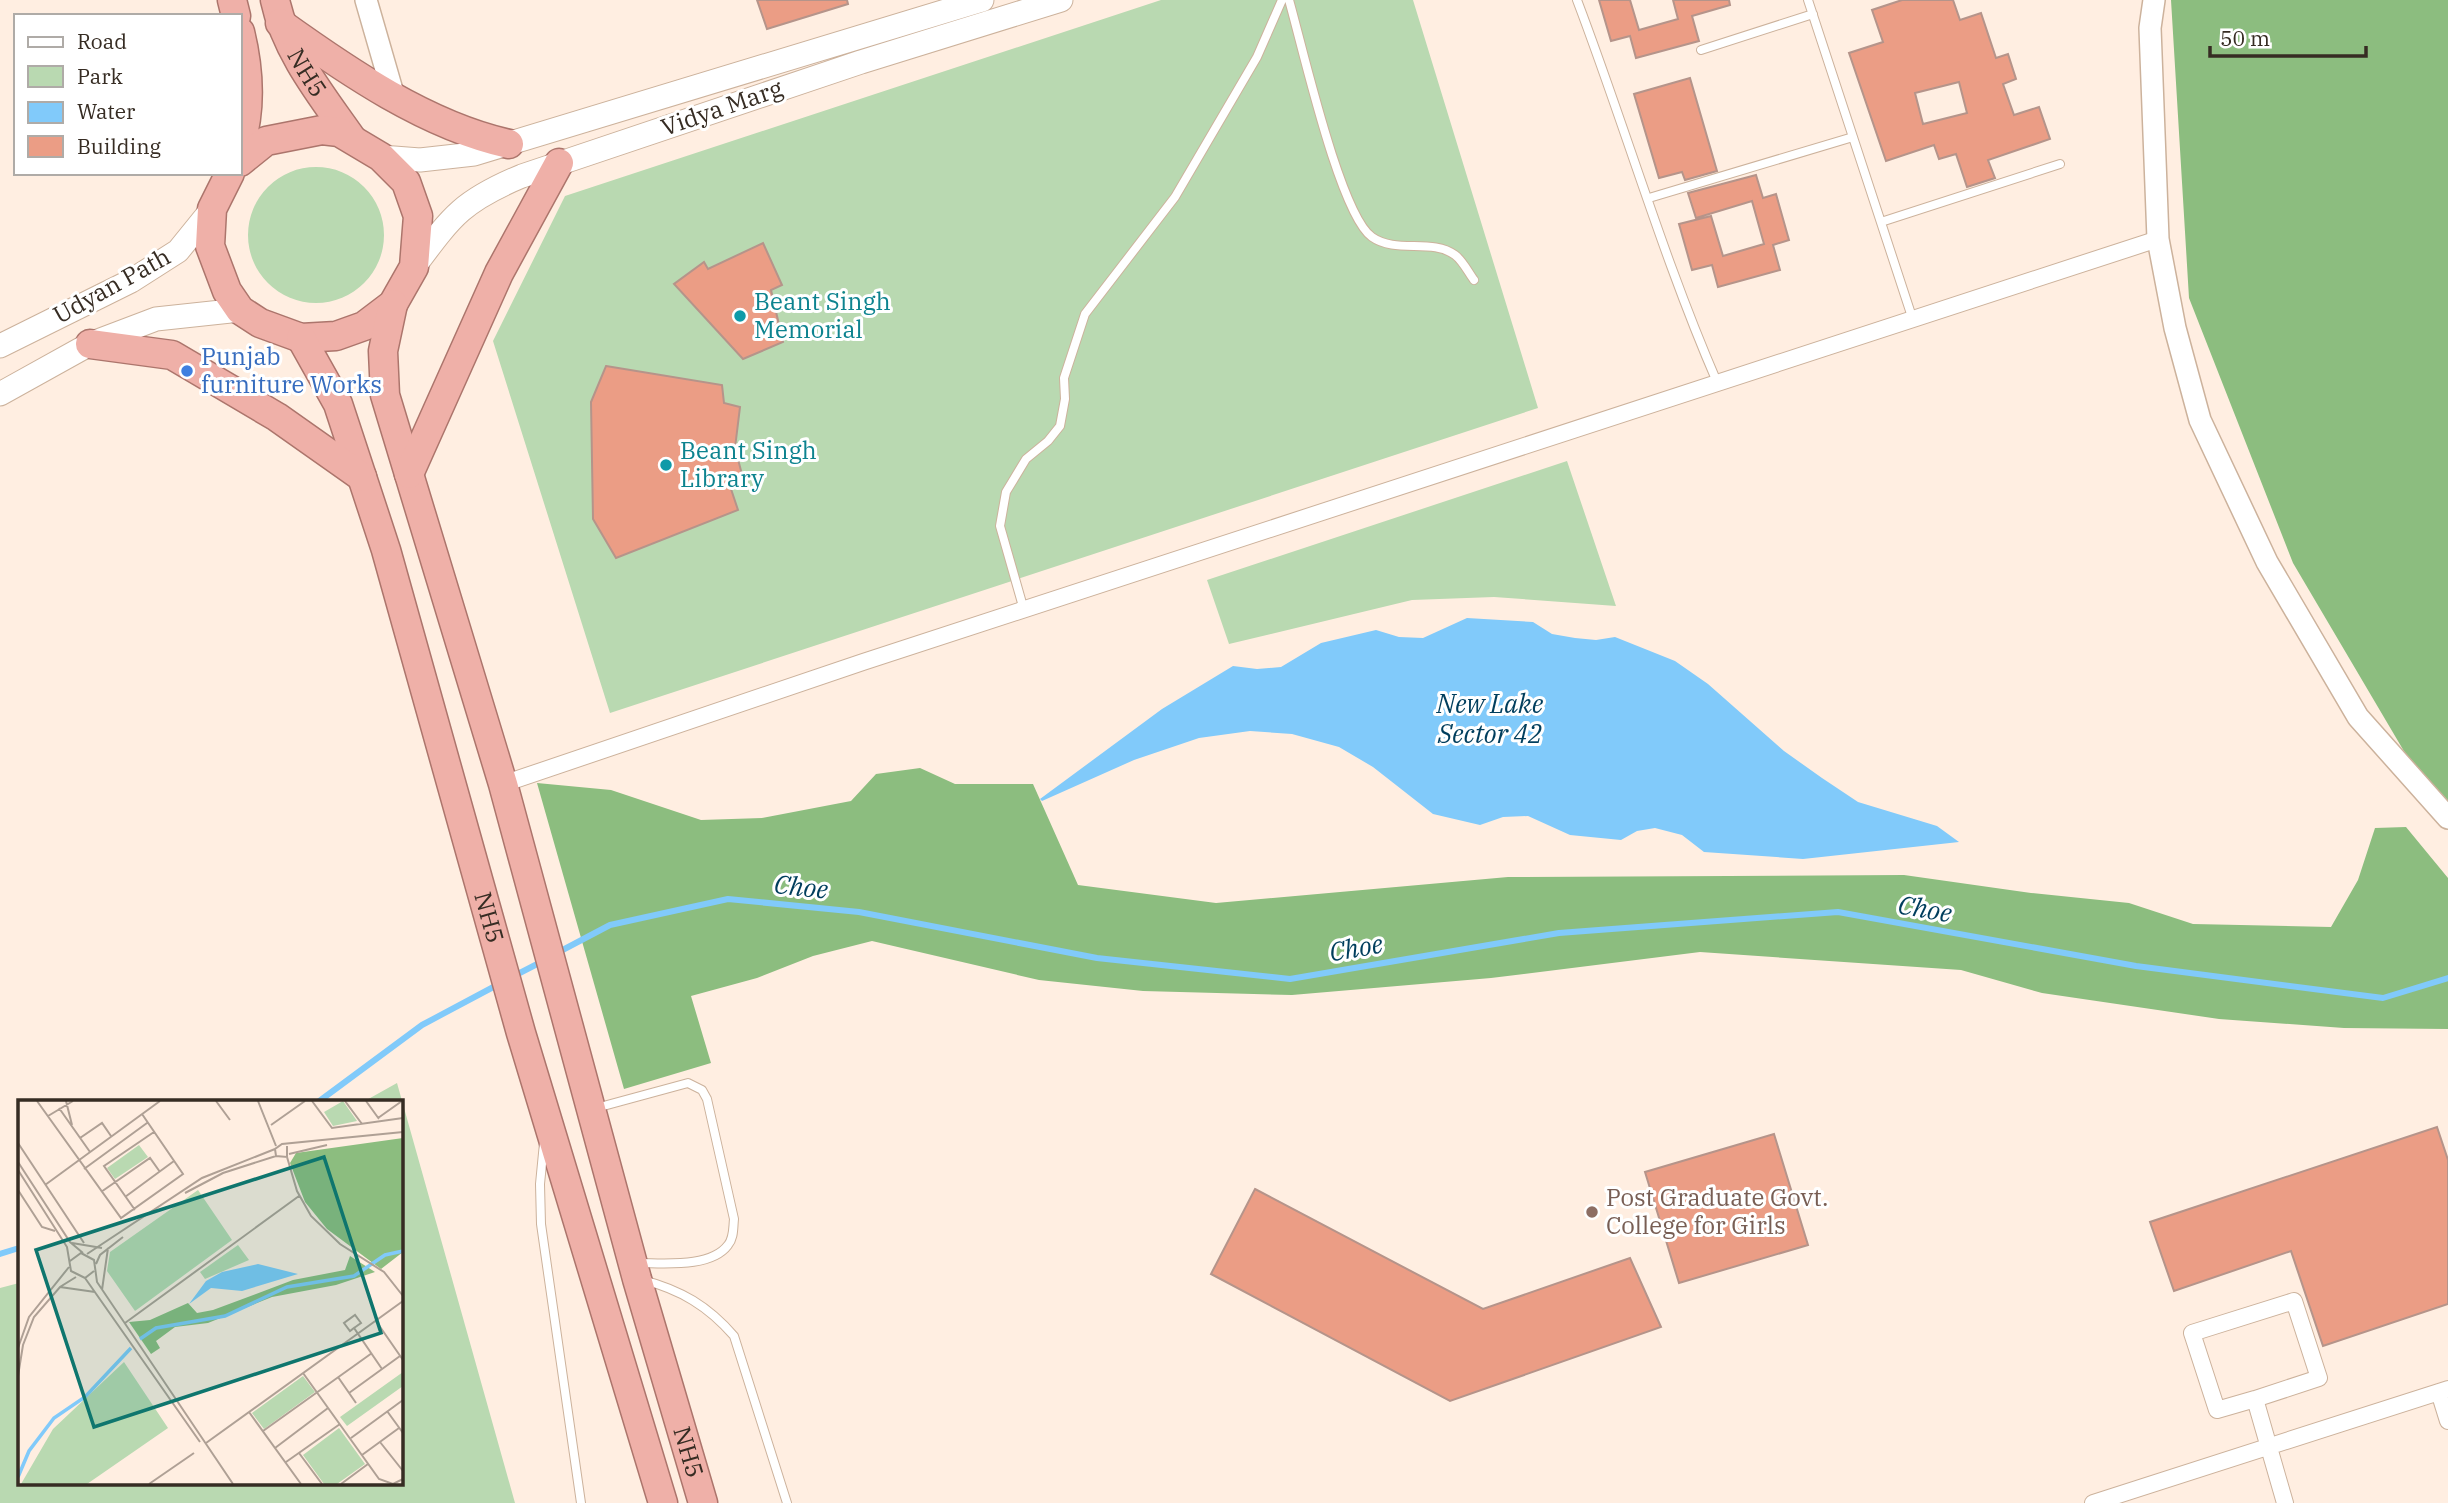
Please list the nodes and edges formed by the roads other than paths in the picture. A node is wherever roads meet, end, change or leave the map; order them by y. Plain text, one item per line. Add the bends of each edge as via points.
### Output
1 (366, 0) edge
2 (982, 0) edge
3 (1061, 0) edge
4 (1282, 0) edge
5 (1289, 0) edge
6 (1577, 0) edge
7 (1808, 0) edge
8 (2143, 0) edge
9 (2154, 0) edge
10 (277, 11) edge
11 (1813, 14) junction
12 (2150, 28) junction
13 (242, 41) edge
14 (1701, 50) dead end
15 (394, 97) junction
16 (1853, 137) junction
17 (352, 139) junction
18 (242, 140) edge
19 (509, 144) junction
20 (381, 157) junction
21 (242, 160) edge
22 (559, 163) junction
23 (2060, 164) dead end
24 (229, 175) edge
25 (1649, 198) junction
26 (212, 209) junction
27 (1881, 222) junction
28 (2158, 239) junction
29 (414, 267) junction
30 (1474, 281) dead end
31 (393, 304) junction
32 (240, 310) junction
33 (1913, 320) junction
34 (301, 338) junction
35 (90, 344) junction
36 (0, 346) edge
37 (1717, 382) junction
38 (0, 394) edge
39 (408, 474) junction
40 (362, 477) junction
41 (1024, 610) junction
42 (503, 785) junction
43 (2448, 818) edge
44 (591, 1110) junction
45 (547, 1120) junction
46 (635, 1271) junction
47 (2444, 1391) edge
48 (2255, 1399) junction
49 (2448, 1421) edge
50 (2268, 1447) junction
51 (581, 1503) edge
52 (663, 1503) edge
53 (703, 1503) edge
54 (787, 1503) edge
55 (2093, 1503) edge
56 (2285, 1503) edge

1 - 15 street
2 - 19 main road, Vidya Marg
3 - 22 main road, Vidya Marg
4 - 41 lane via 1257,57 1174,197 1085,314 1064,378 1060,426 1026,459 1006,492 1000,526
5 - 30 lane via 1338,170 1359,225 1387,244 1447,250
6 - 25 lane
7 - 11 lane
8 - 12 street
9 - 12 street
10 - 15 highway
10 - 17 highway, NH5 / NH5 via 302,66
11 - 14 lane
11 - 16 lane
12 - 28 street
13 - 18 highway via 248,120
15 - 19 highway
16 - 25 lane
16 - 27 lane
17 - 20 highway, NH5
17 - 21 highway, NH5 via 322,130 266,141
19 - 20 main road, Vidya Marg via 474,154
20 - 29 highway, NH5 via 406,182 418,216
22 - 29 main road, Vidya Marg via 482,193 452,216
22 - 39 highway via 499,273
23 - 27 lane
24 - 26 highway
25 - 37 lane
26 - 32 highway via 210,246 227,291
26 - 36 main road, Udyan Path via 178,251 131,281
27 - 33 lane
28 - 33 street
28 - 43 street via 2175,328 2200,420 2267,562 2358,717
29 - 31 highway, NH5
31 - 34 highway, NH5 via 364,326 336,336
31 - 39 highway, NH5 via 383,351 385,395
32 - 34 highway, NH5
32 - 35 main road, Udyan Path via 156,319
33 - 37 street
34 - 40 highway, NH5 / NH5 via 338,404
35 - 38 main road, Udyan Path
35 - 40 highway via 172,355 277,417
37 - 41 street
39 - 42 highway, NH5
40 - 45 highway, NH5 / NH5
41 - 42 street
42 - 44 highway, NH5 / NH5
44 - 46 highway, NH5
44 - 46 lane via 688,1083 702,1090 707,1099 734,1219 732,1236 727,1247 712,1256
45 - 51 lane via 541,1224
45 - 52 highway, NH5 / NH5
46 - 53 highway, NH5 / NH5
46 - 54 lane via 698,1301 734,1336
47 - 49 street
47 - 50 street
48 - 48 street via 2217,1410 2192,1333 2294,1301 2319,1378
48 - 50 street
50 - 55 street
50 - 56 street

